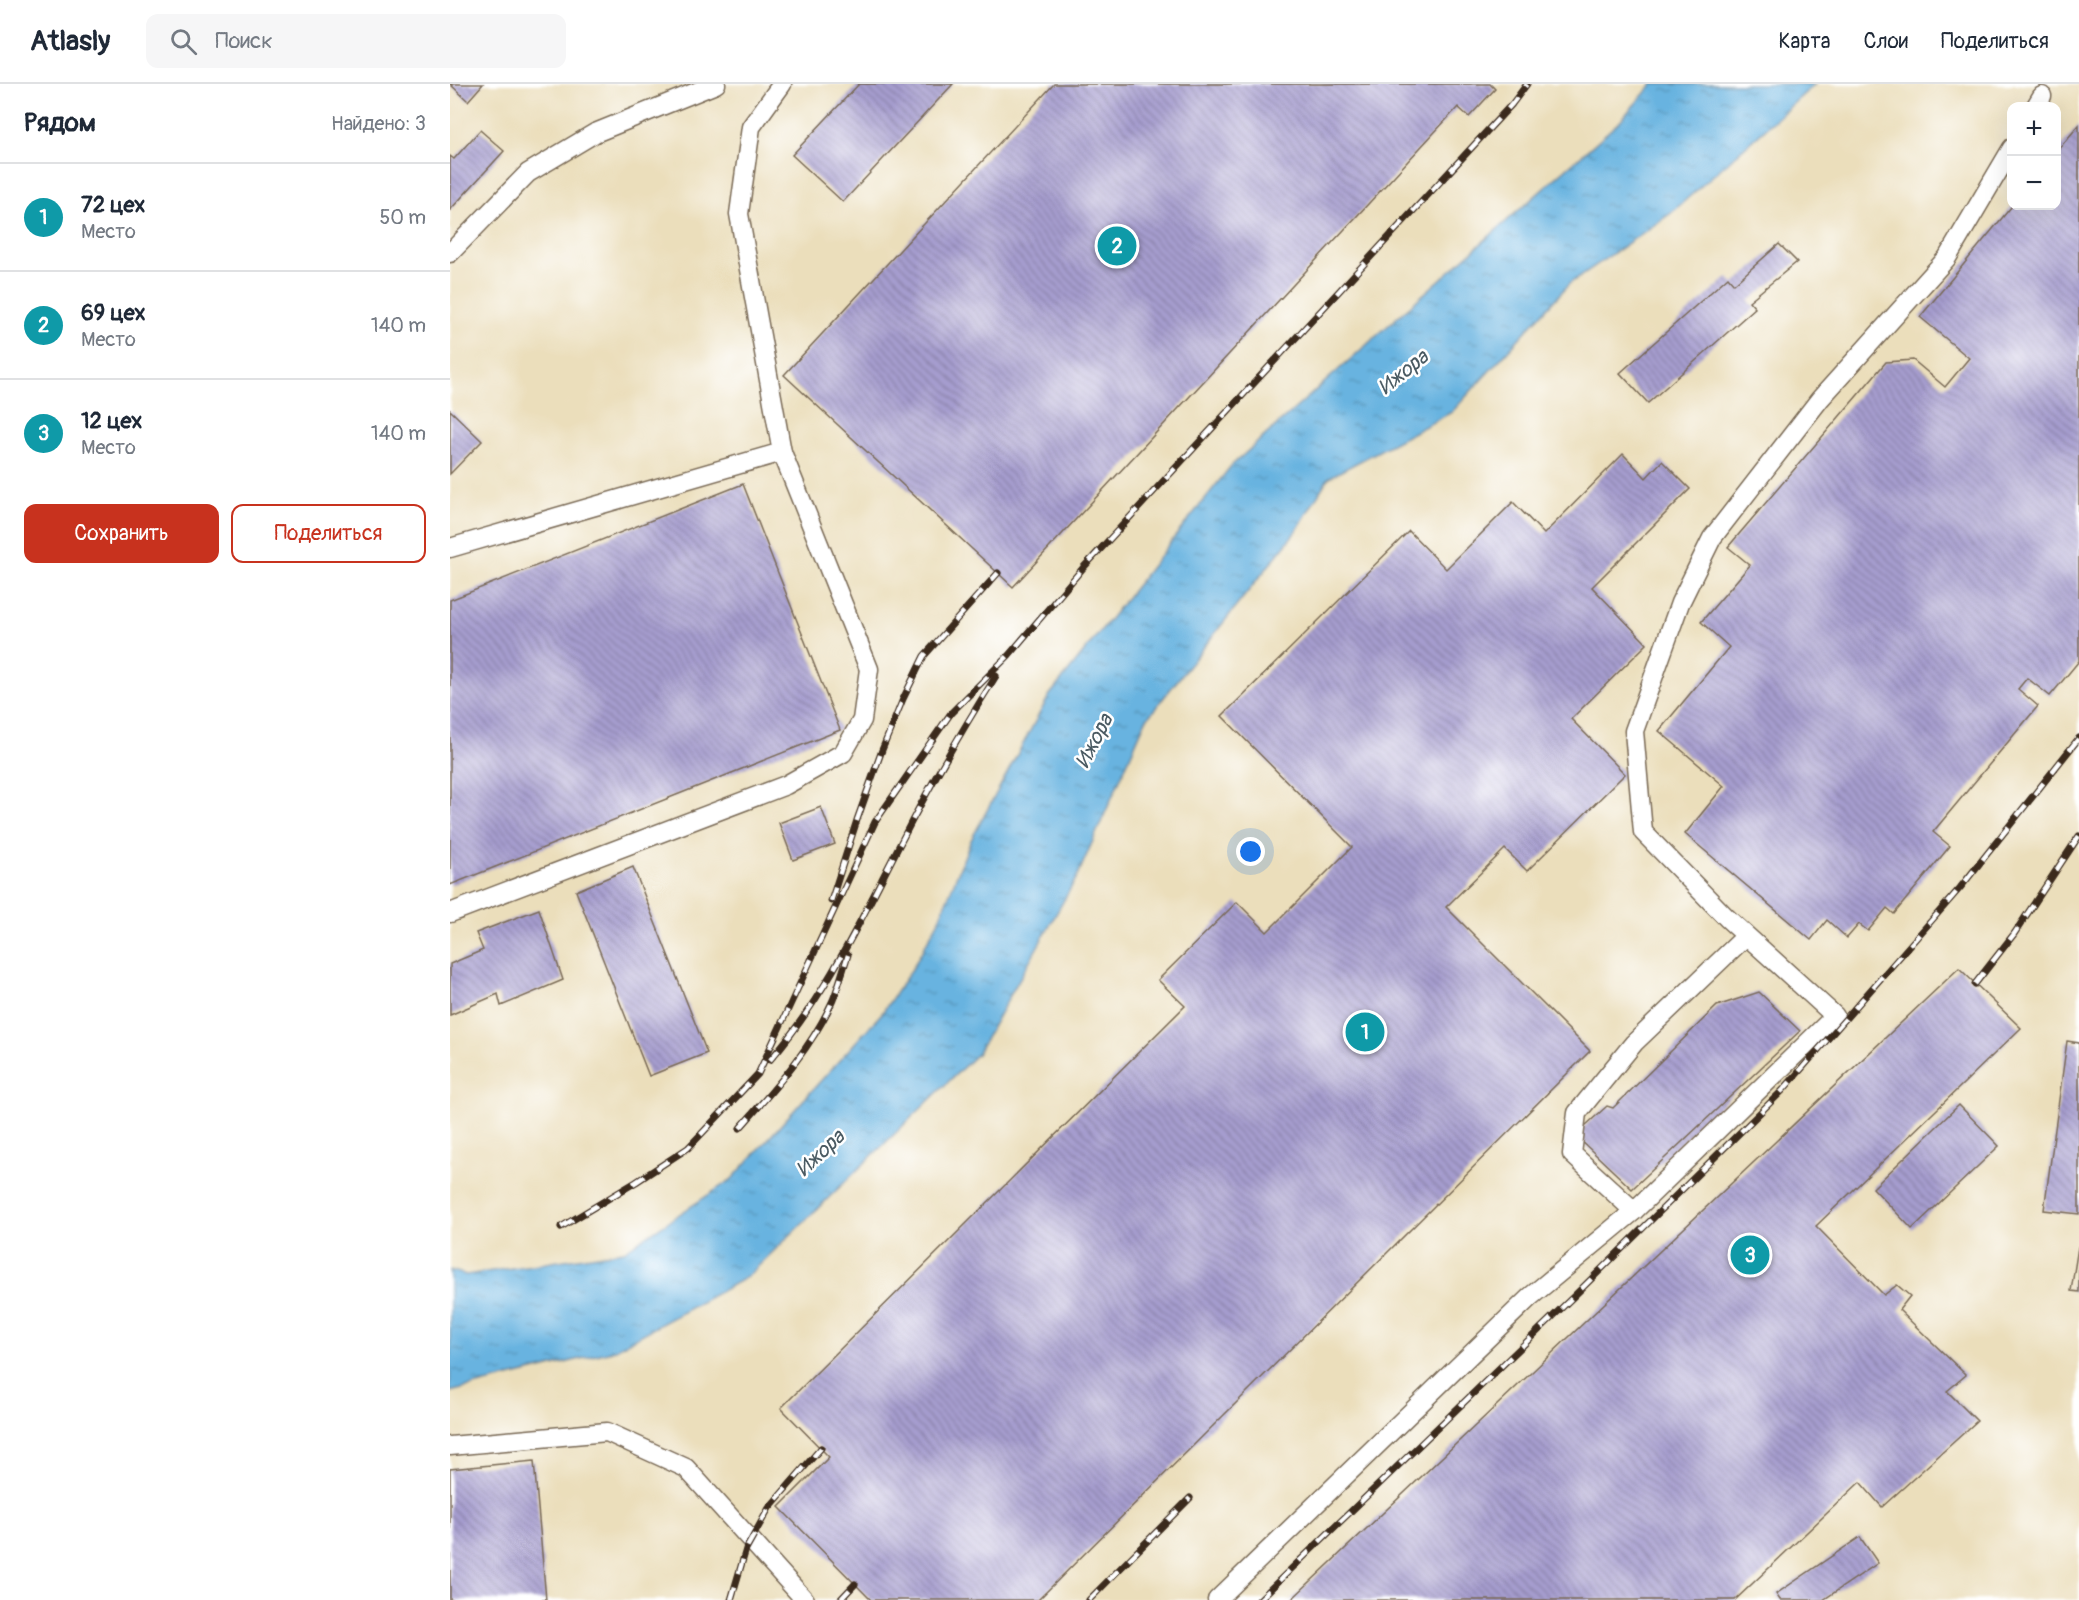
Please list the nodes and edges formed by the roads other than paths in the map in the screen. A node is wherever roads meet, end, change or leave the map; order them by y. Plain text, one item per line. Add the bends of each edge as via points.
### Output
1 (716, 84) edge
2 (782, 84) edge
3 (2007, 156) edge
4 (450, 253) edge
5 (782, 452) junction
6 (450, 548) edge
7 (450, 913) edge
8 (1746, 936) junction
9 (1634, 1211) junction
10 (450, 1446) edge
11 (806, 1600) edge
12 (1217, 1600) edge

1 - 4 lane via 595,133 528,173
2 - 5 lane via 751,127 739,214
3 - 8 lane via 1947,258 1820,399 1712,538 1680,603 1634,731 1643,832
5 - 6 lane
5 - 7 lane via 869,669 862,720 843,753 786,785
8 - 9 lane via 1634,1042 1577,1113 1572,1154
8 - 9 lane via 1835,1016
9 - 12 lane via 1530,1297
10 - 11 lane via 607,1432 686,1468

